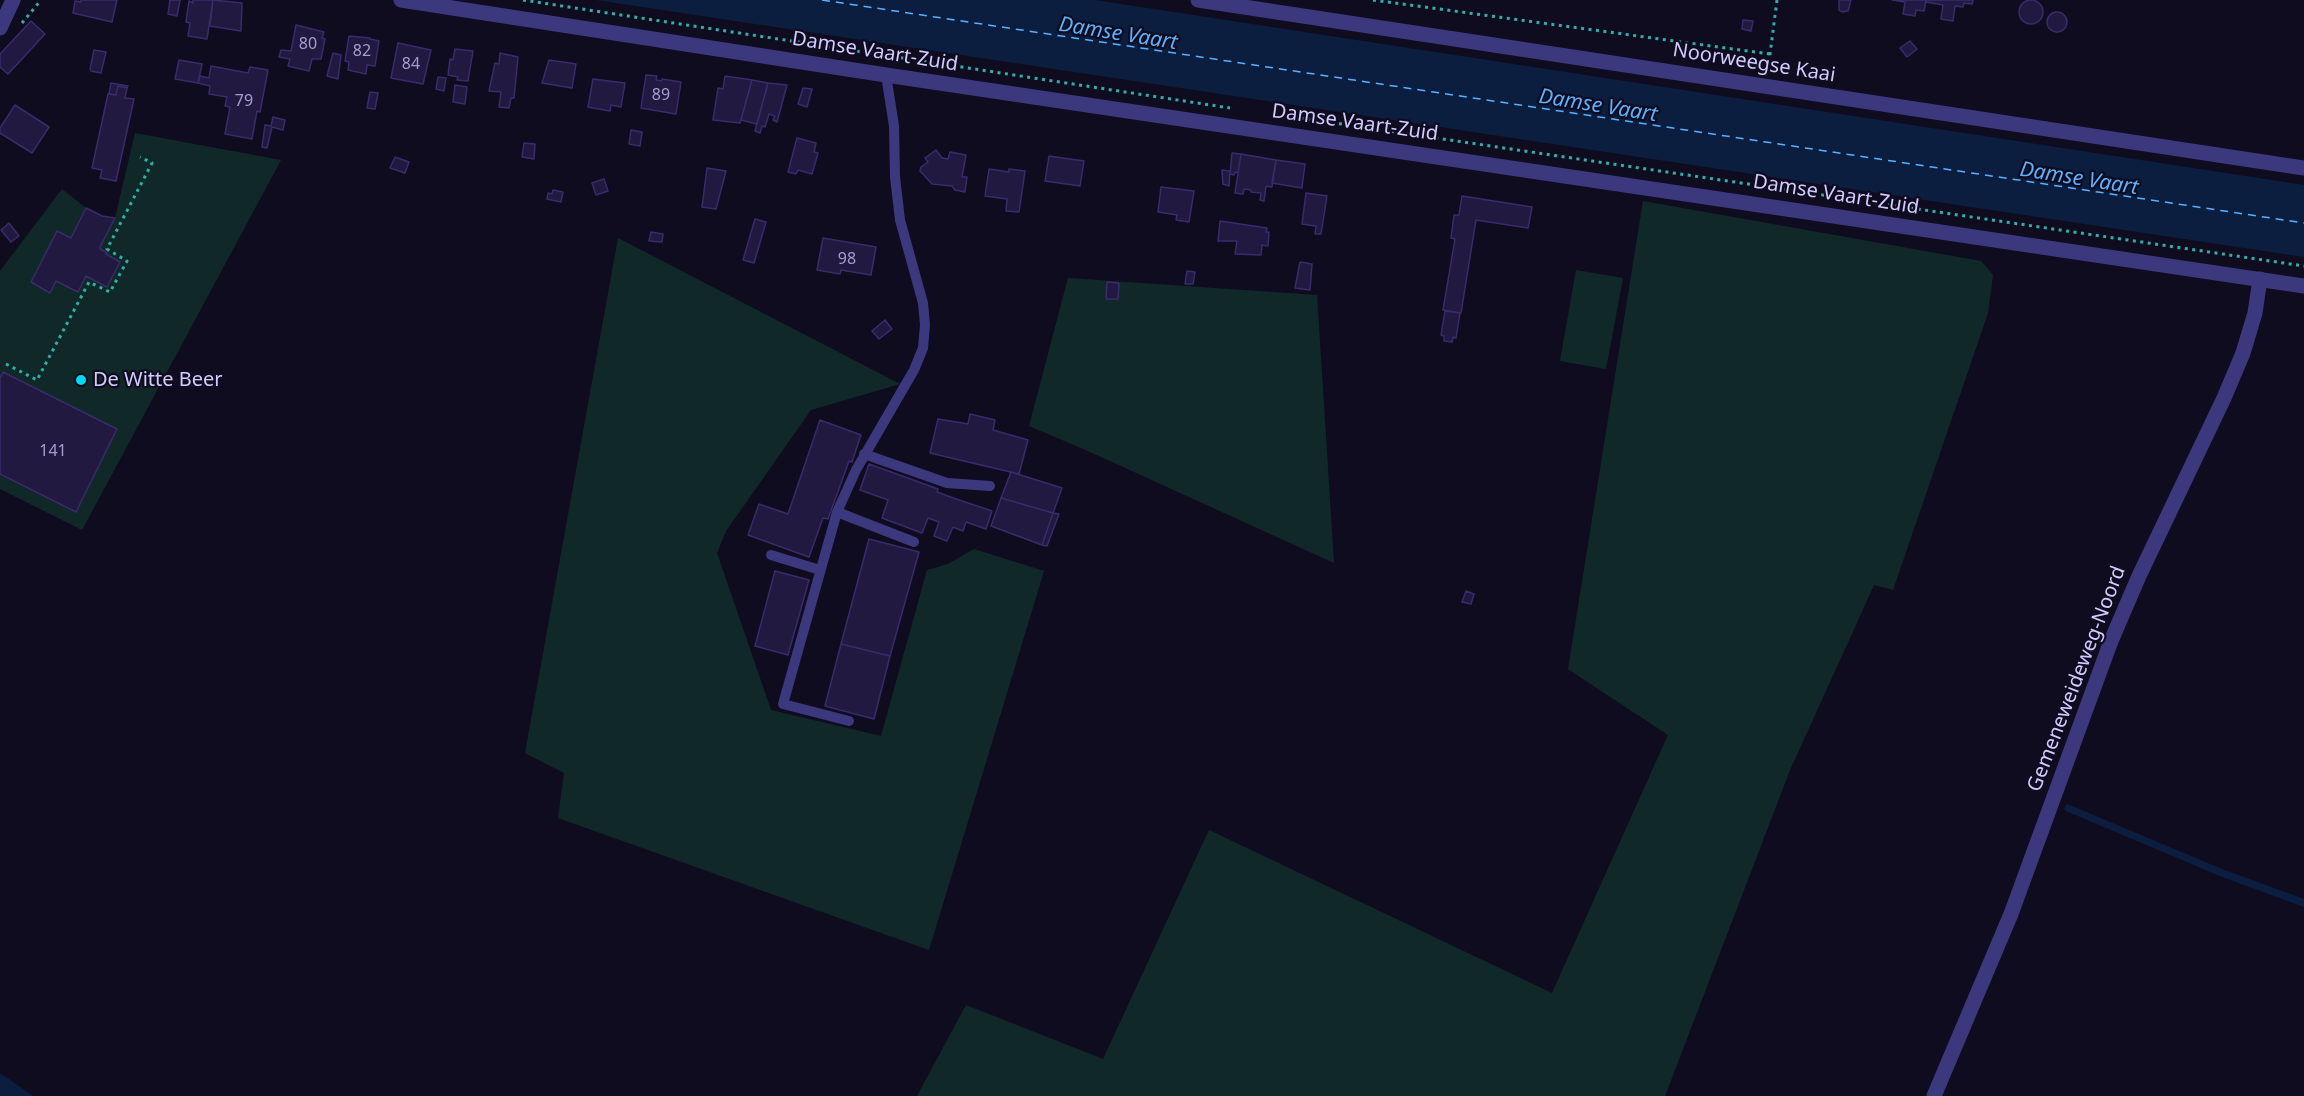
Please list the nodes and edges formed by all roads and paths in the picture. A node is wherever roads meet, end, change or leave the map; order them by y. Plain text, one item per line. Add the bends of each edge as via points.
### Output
1 (13, 0) edge
2 (401, 0) edge
3 (523, 0) edge
4 (1198, 0) edge
5 (1373, 0) edge
6 (1777, 0) edge
7 (0, 28) edge
8 (886, 75) junction
9 (1232, 108) dead end
10 (1279, 115) dead end
11 (140, 157) dead end
12 (2304, 168) edge
13 (2304, 266) edge
14 (2260, 279) junction
15 (2304, 286) edge
16 (6, 364) dead end
17 (864, 454) junction
18 (990, 486) dead end
19 (837, 512) junction
20 (914, 542) dead end
21 (771, 555) dead end
22 (820, 570) junction
23 (849, 721) dead end
24 (1934, 1096) edge

1 - 7 street
2 - 8 street, Damse Vaart-Zuid
3 - 9 path
4 - 12 street, Noorweegse Kaai
5 - 6 path via 1770,54
8 - 14 street, Damse Vaart-Zuid
8 - 17 lane via 894,126 900,220 924,303 926,325 923,348 914,370
10 - 13 path
11 - 16 path via 152,163 106,249 127,261 110,292 88,282 38,380
14 - 15 street, Damse Vaart-Zuid
14 - 24 street, Gemeneweideweg-Noord via 2243,353 2111,640 2010,914
17 - 18 lane via 947,483
17 - 19 lane
19 - 20 lane
19 - 22 lane
21 - 22 lane
22 - 23 lane via 783,704

